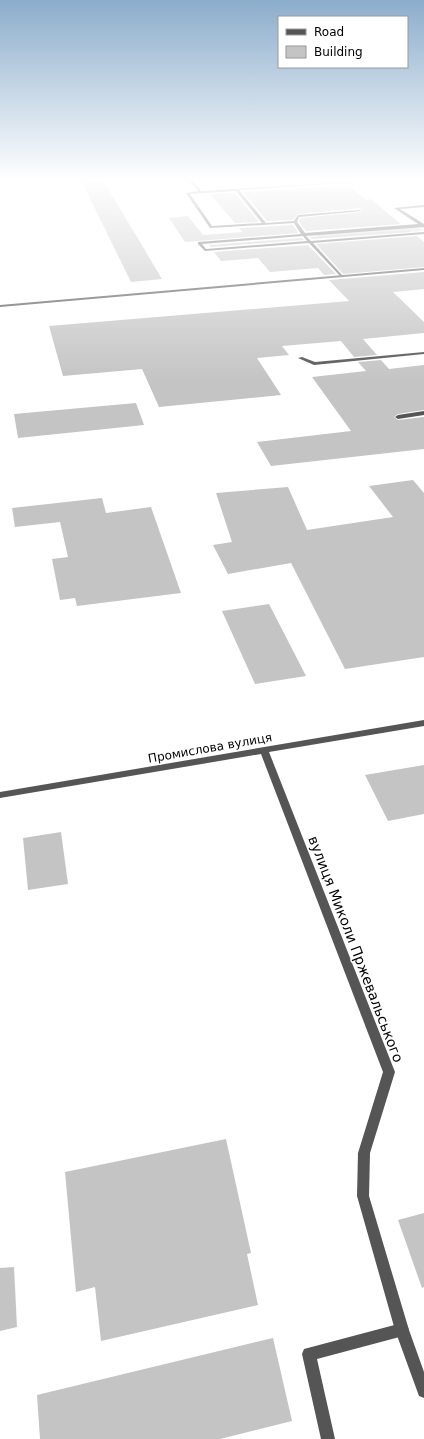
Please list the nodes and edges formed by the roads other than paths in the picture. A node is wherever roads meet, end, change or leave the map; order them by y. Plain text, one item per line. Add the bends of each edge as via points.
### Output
1 (202, 247) edge
2 (242, 247) edge
3 (315, 247) edge
4 (424, 269) edge
5 (341, 276) junction
6 (0, 306) edge
7 (424, 353) edge
8 (300, 358) dead end
9 (424, 413) edge
10 (398, 417) dead end
11 (424, 724) edge
12 (264, 751) junction
13 (0, 795) edge
14 (402, 1330) junction
15 (424, 1391) edge
16 (328, 1439) edge

1 - 2 street via 204,250
3 - 5 street
4 - 5 street
5 - 6 street
7 - 8 street via 314,364
9 - 10 street
11 - 12 street, Промислова вулиця
12 - 13 street, Промислова вулиця
12 - 14 street, вулиця Миколи Пржевальського via 389,1072 364,1153 363,1196
14 - 15 street, вулиця Миколи Пржевальського
14 - 16 street via 309,1354

